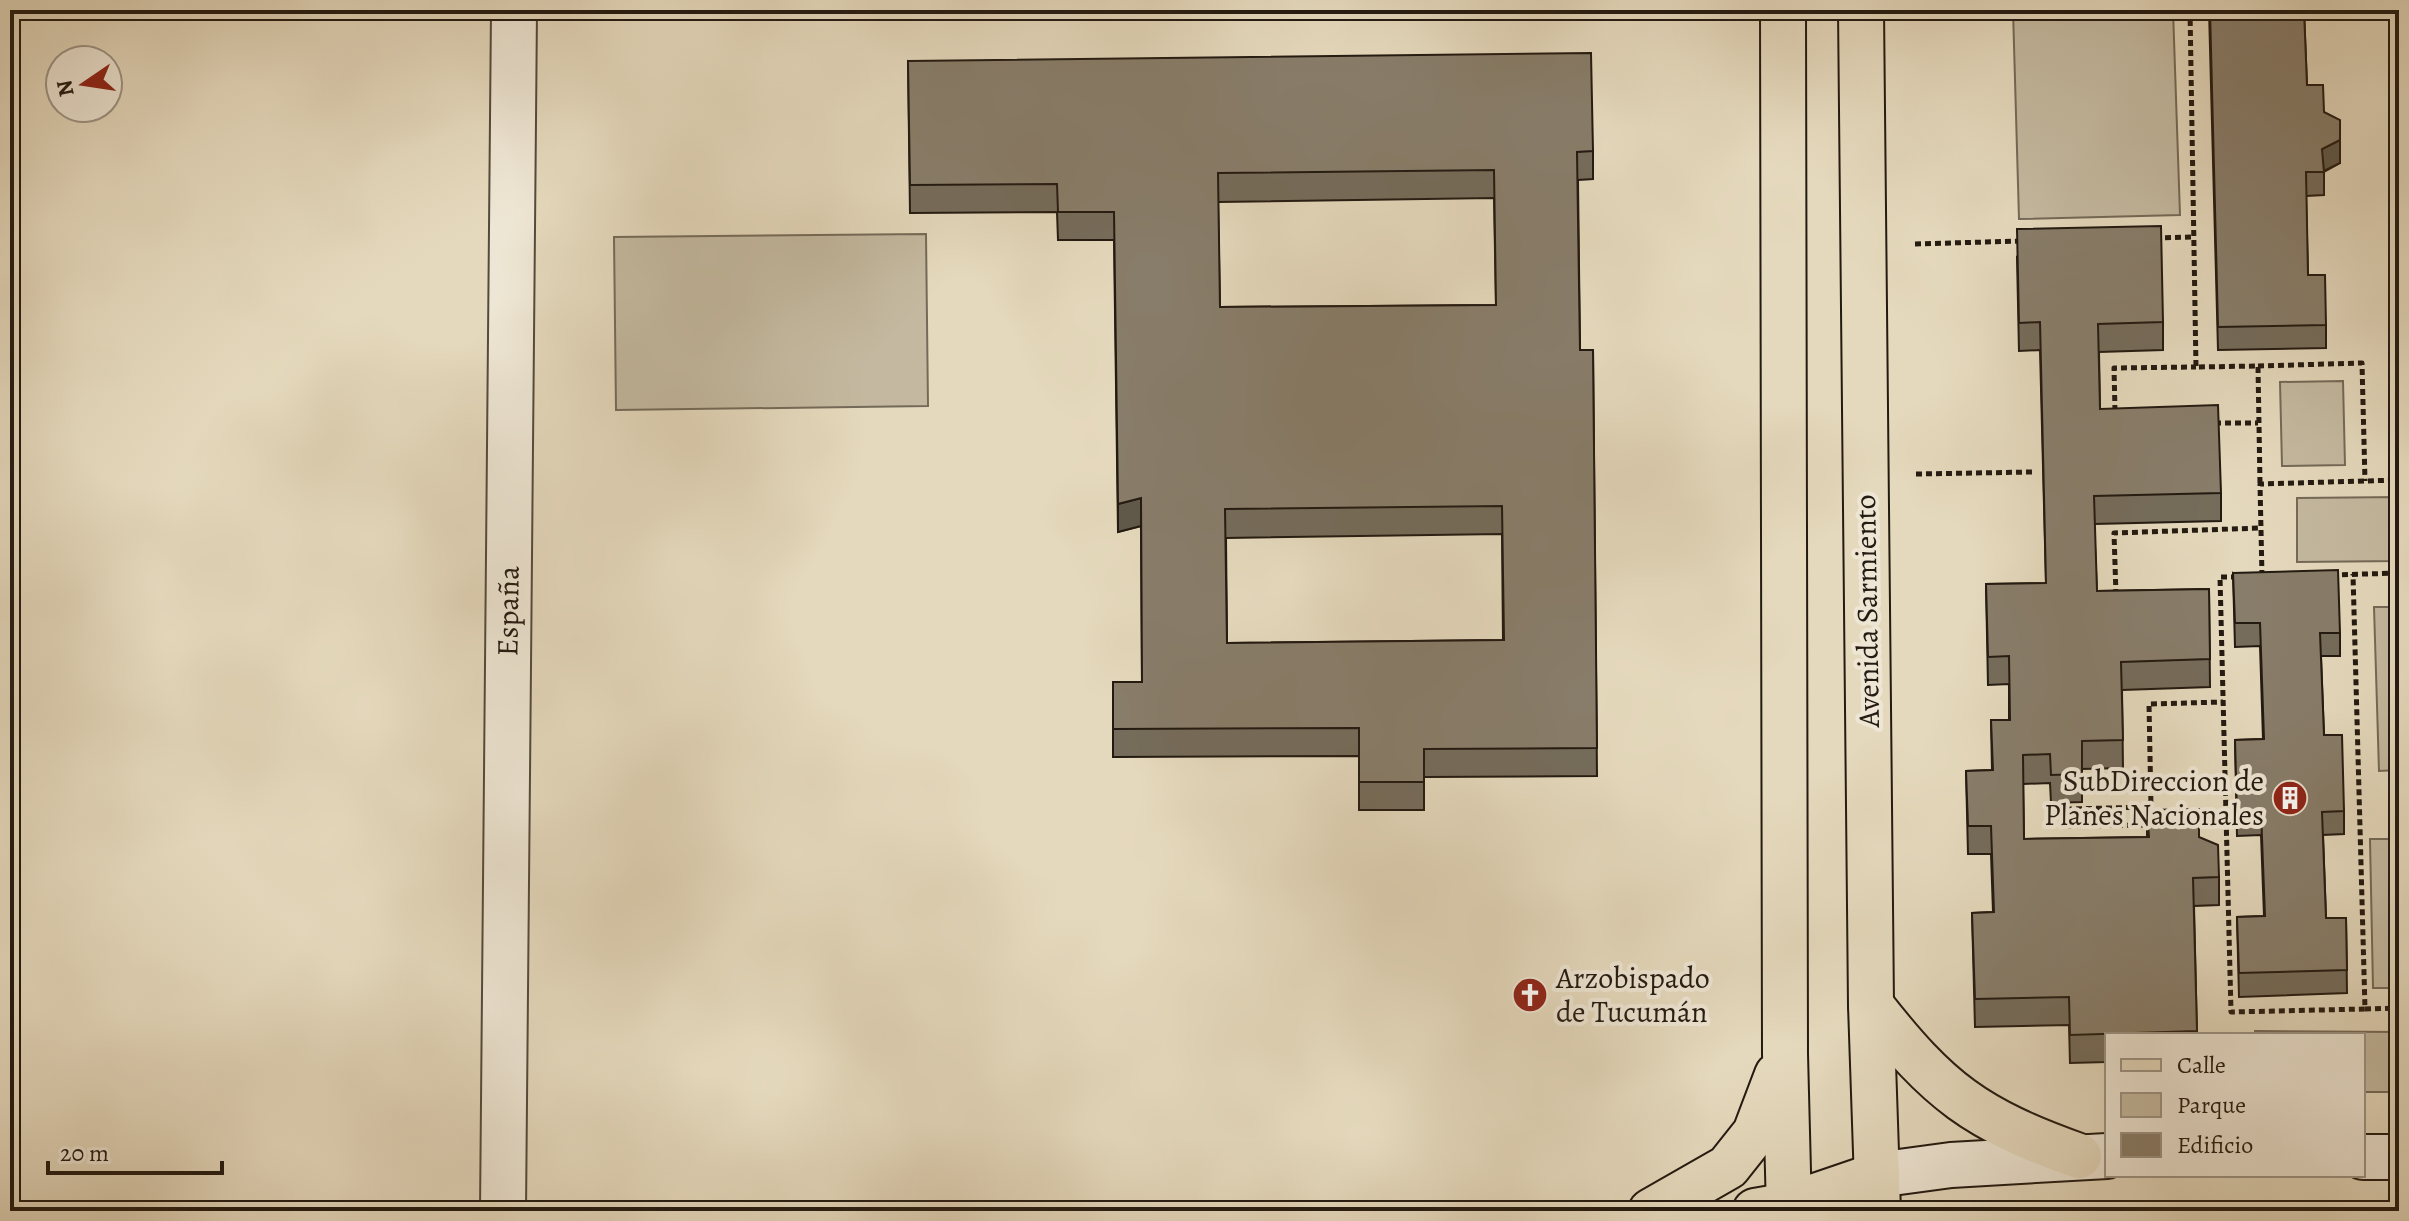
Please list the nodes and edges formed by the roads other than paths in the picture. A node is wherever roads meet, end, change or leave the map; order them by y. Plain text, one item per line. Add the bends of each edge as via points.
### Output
1 (514, 10) edge
2 (1783, 10) edge
3 (1861, 10) edge
4 (1871, 1005) junction
5 (1785, 1054) junction
6 (2093, 1156) edge
7 (2365, 1157) edge
8 (2399, 1157) edge
9 (1878, 1193) edge
10 (1778, 1209) edge
11 (503, 1211) edge
12 (1651, 1211) edge

1 - 11 street, España
2 - 5 main road
3 - 4 main road, Avenida Sarmiento
4 - 6 main road via 1909,1054 1975,1112 2015,1134
4 - 9 main road, Avenida Sarmiento
5 - 10 main road
5 - 12 main road via 1755,1133 1728,1167
6 - 9 street via 1951,1165
7 - 8 street
9 - 10 main road

